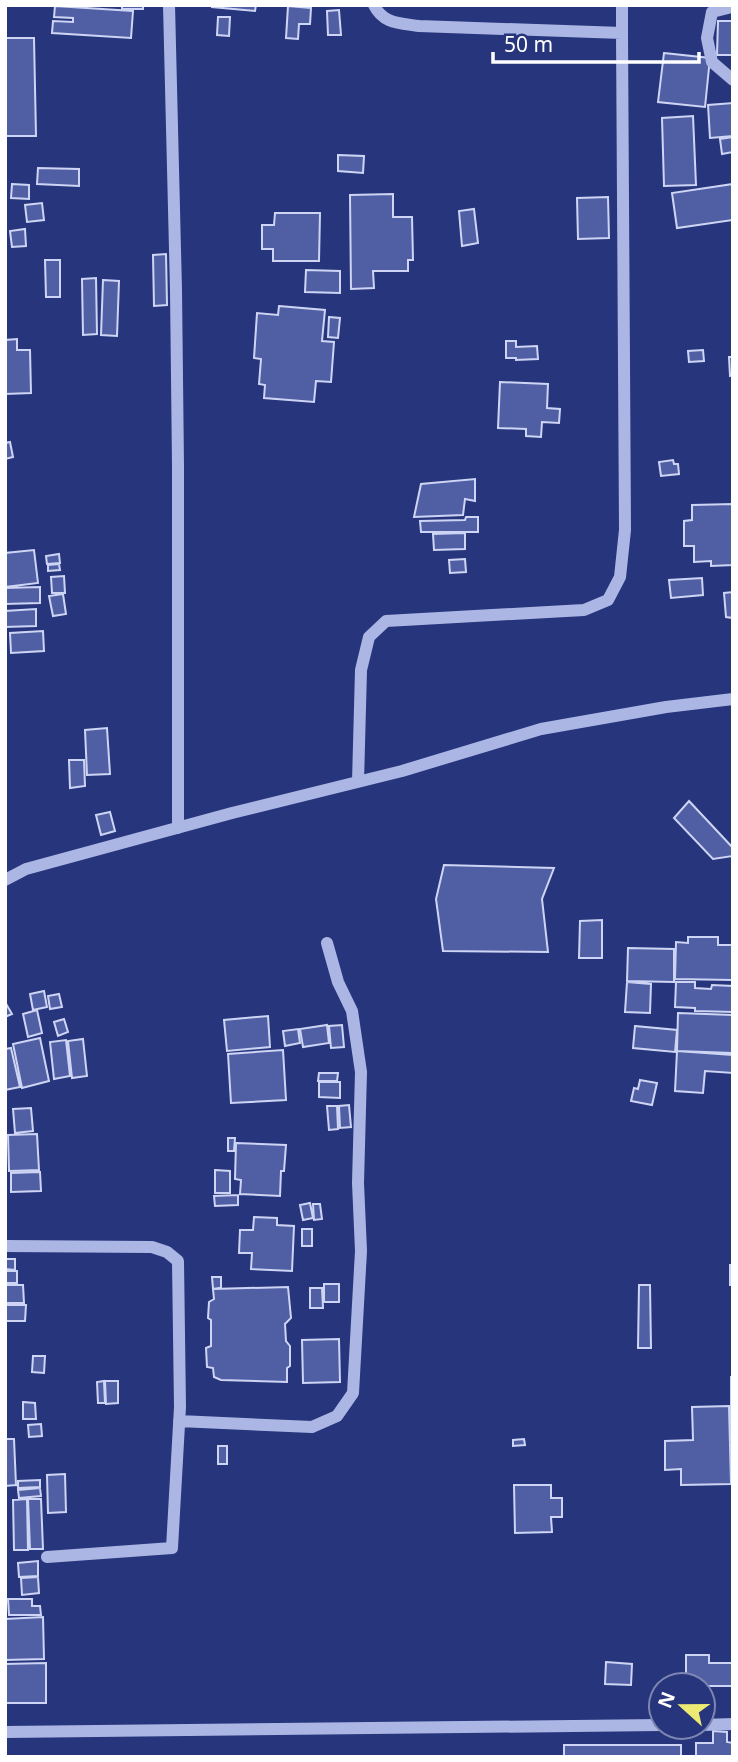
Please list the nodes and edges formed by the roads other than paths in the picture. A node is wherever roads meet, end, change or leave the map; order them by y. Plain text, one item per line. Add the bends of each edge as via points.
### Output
1 (169, 5) edge
2 (374, 5) edge
3 (622, 5) edge
4 (731, 5) edge
5 (622, 33) junction
6 (733, 80) edge
7 (733, 699) edge
8 (358, 782) junction
9 (178, 828) junction
10 (5, 880) edge
11 (327, 943) dead end
12 (5, 1246) edge
13 (179, 1421) junction
14 (47, 1557) dead end
15 (647, 1725) edge
16 (5, 1732) edge

1 - 9 street via 178,466
2 - 5 street via 388,21 419,26
3 - 5 street
4 - 6 street via 712,12 707,38 712,62
5 - 8 street via 625,530 620,577 608,600 584,610 386,621 369,637 361,670
7 - 8 street via 541,729
8 - 9 street
9 - 10 street via 26,869
11 - 13 street via 352,1011 361,1072 361,1251 353,1393 337,1416 312,1427
12 - 13 street via 152,1247 178,1261
13 - 14 street via 172,1548
15 - 16 street

